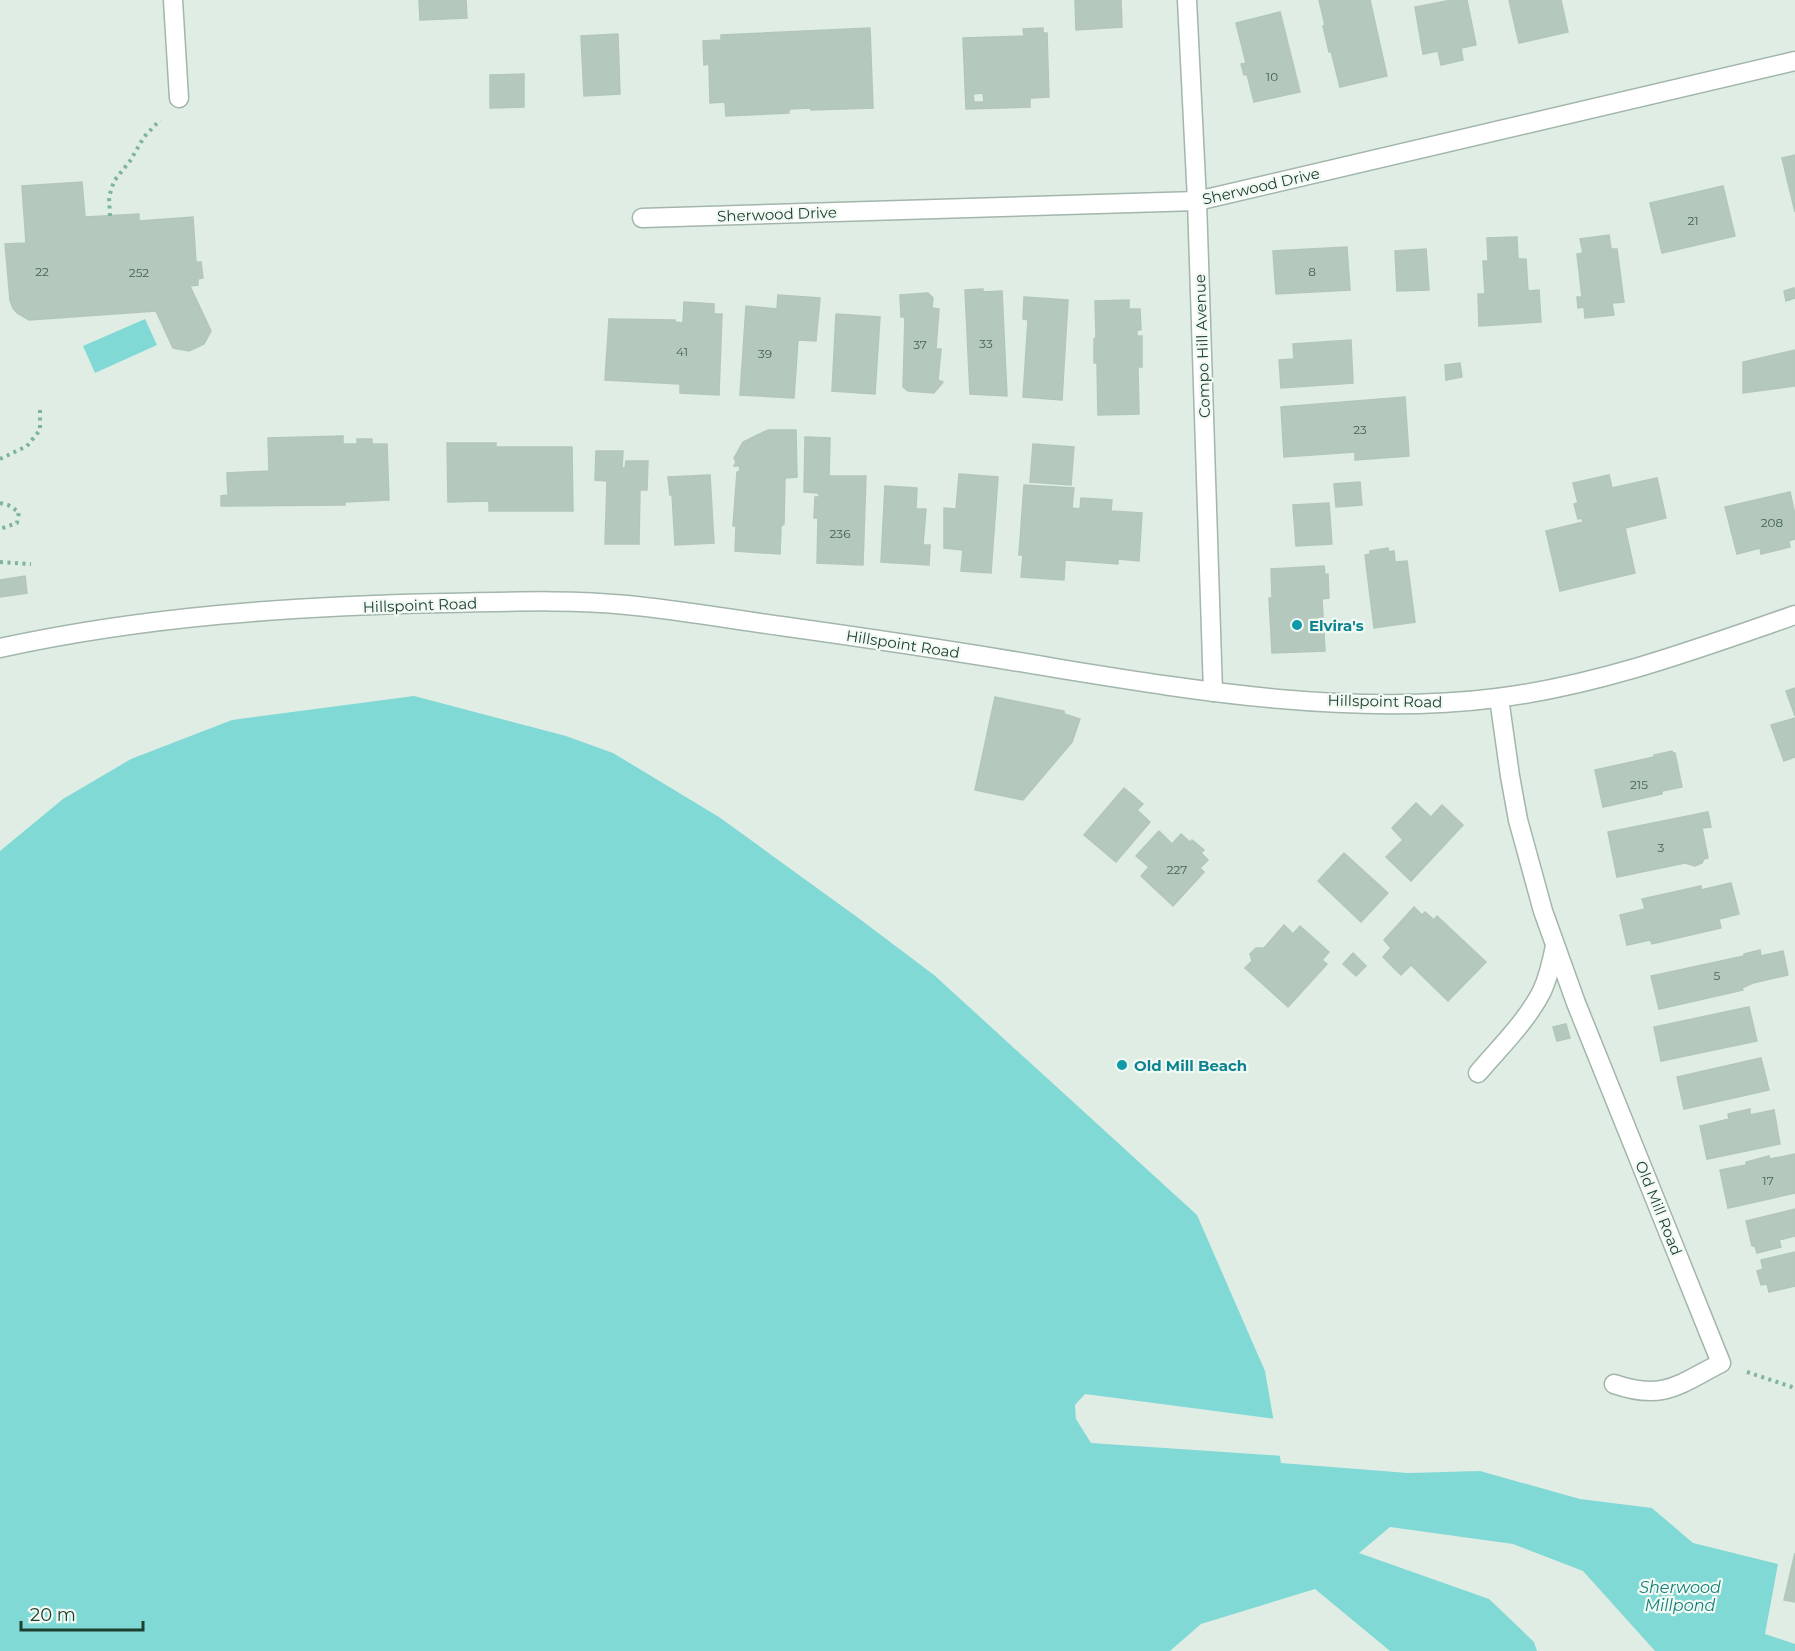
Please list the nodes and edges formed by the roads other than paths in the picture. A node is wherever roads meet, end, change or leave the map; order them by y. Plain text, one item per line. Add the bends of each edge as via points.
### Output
1 (172, 0) edge
2 (1187, 0) edge
3 (1795, 61) edge
4 (179, 98) road end
5 (1197, 201) junction
6 (642, 218) dead end
7 (1795, 615) edge
8 (0, 648) edge
9 (1213, 692) junction
10 (1499, 698) junction
11 (1555, 946) junction
12 (1478, 1073) dead end
13 (1614, 1384) dead end

1 - 4 street
2 - 5 street, Compo Hill Avenue
3 - 5 street, Sherwood Drive
5 - 6 street, Sherwood Drive
5 - 9 street, Compo Hill Avenue
7 - 10 street, Hillspoint Road via 1624,672
8 - 9 street, Hillspoint Road via 136,623 220,615 413,604 567,601 675,610
9 - 10 street, Hillspoint Road via 1386,704
10 - 11 street, Old Mill Road via 1518,820
11 - 12 street via 1550,972 1530,1011
11 - 13 street, Old Mill Road via 1721,1363 1664,1391 1632,1391

